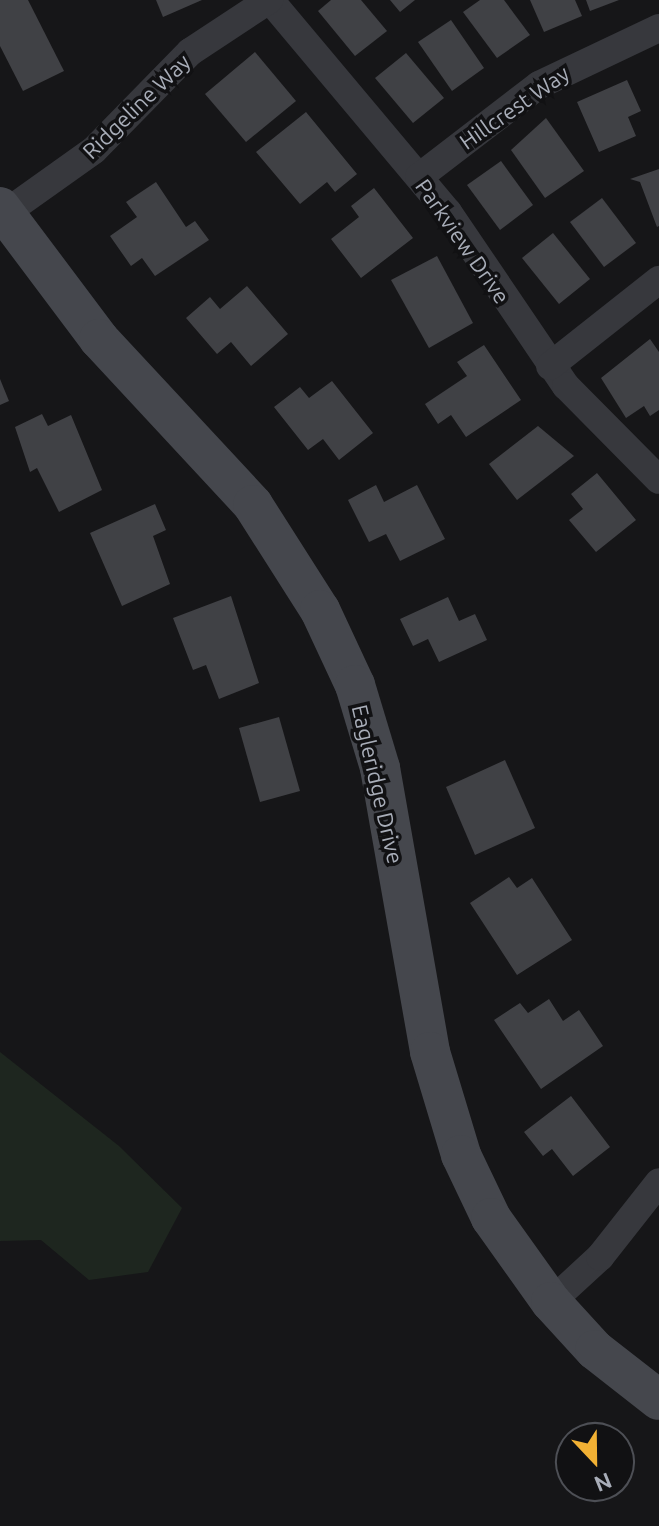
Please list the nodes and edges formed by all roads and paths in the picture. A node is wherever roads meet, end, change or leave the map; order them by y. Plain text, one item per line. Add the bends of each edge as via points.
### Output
1 (269, 0) edge
2 (659, 28) edge
3 (419, 177) junction
4 (2, 210) edge
5 (659, 280) edge
6 (550, 366) junction
7 (659, 480) edge
8 (659, 1182) edge
9 (551, 1302) junction
10 (659, 1400) edge

1 - 3 street, Parkview Drive
1 - 4 street, Ridgeline Way via 190,52 94,150
2 - 3 street, Hillcrest Way via 539,85
3 - 6 street, Parkview Drive
4 - 9 main road, Eagleridge Drive via 99,339 253,505 328,625 380,768 447,1119 491,1218
5 - 6 street
6 - 7 street, Parkview Drive
8 - 9 street via 600,1257
9 - 10 main road, Eagleridge Drive via 595,1350

